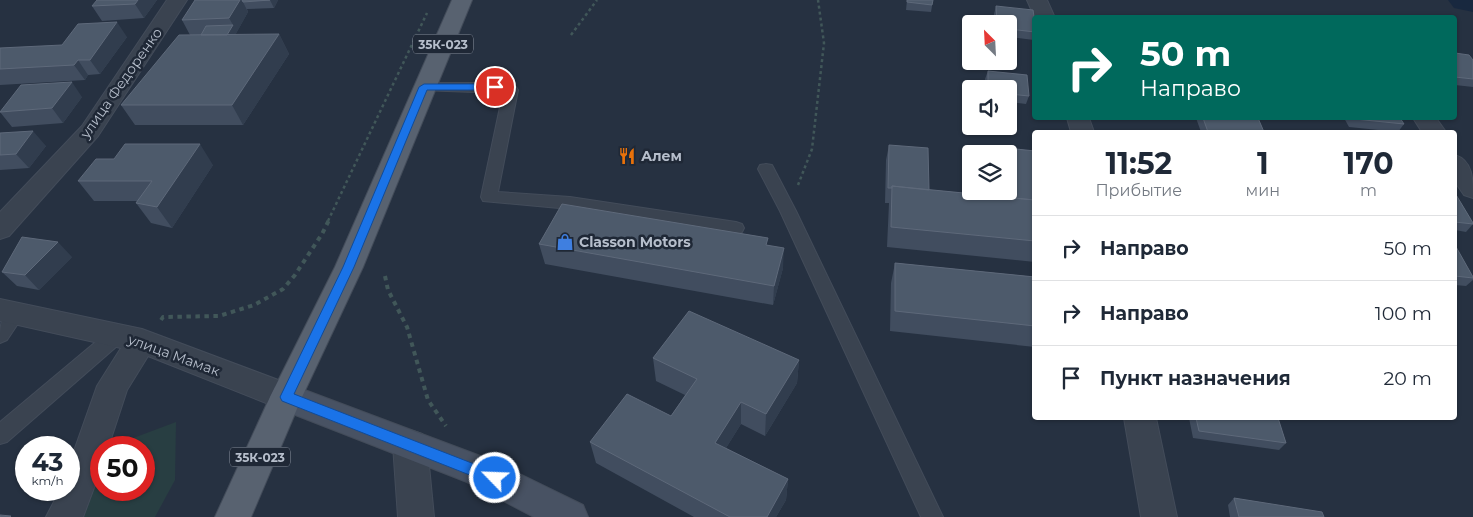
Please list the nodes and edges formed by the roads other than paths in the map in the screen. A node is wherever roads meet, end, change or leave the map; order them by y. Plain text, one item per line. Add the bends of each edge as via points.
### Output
1 (177, 0) edge
2 (462, 0) edge
3 (1037, 0) edge
4 (1043, 15) edge
5 (424, 87) junction
6 (1457, 166) edge
7 (766, 169) dead end
8 (1473, 189) edge
9 (736, 228) dead end
10 (0, 229) edge
11 (5, 319) edge
12 (129, 338) junction
13 (286, 397) junction
14 (1140, 420) edge
15 (0, 435) edge
16 (410, 445) junction
17 (64, 517) edge
18 (233, 517) edge
19 (416, 517) edge
20 (570, 517) edge
21 (932, 517) edge
22 (1160, 517) edge

1 - 10 street, улица Федоренко via 90,131
2 - 5 main road, 35К-023
3 - 4 street
5 - 9 lane via 511,90 489,197 570,203
5 - 13 main road, 35К-023 via 349,267
6 - 8 street
7 - 21 lane
11 - 12 street, улица Мамак
12 - 13 street, улица Мамак
12 - 15 lane
12 - 17 street via 73,502
13 - 16 main road
13 - 18 main road, 35К-023
14 - 22 street
16 - 19 street
16 - 20 main road via 479,471

